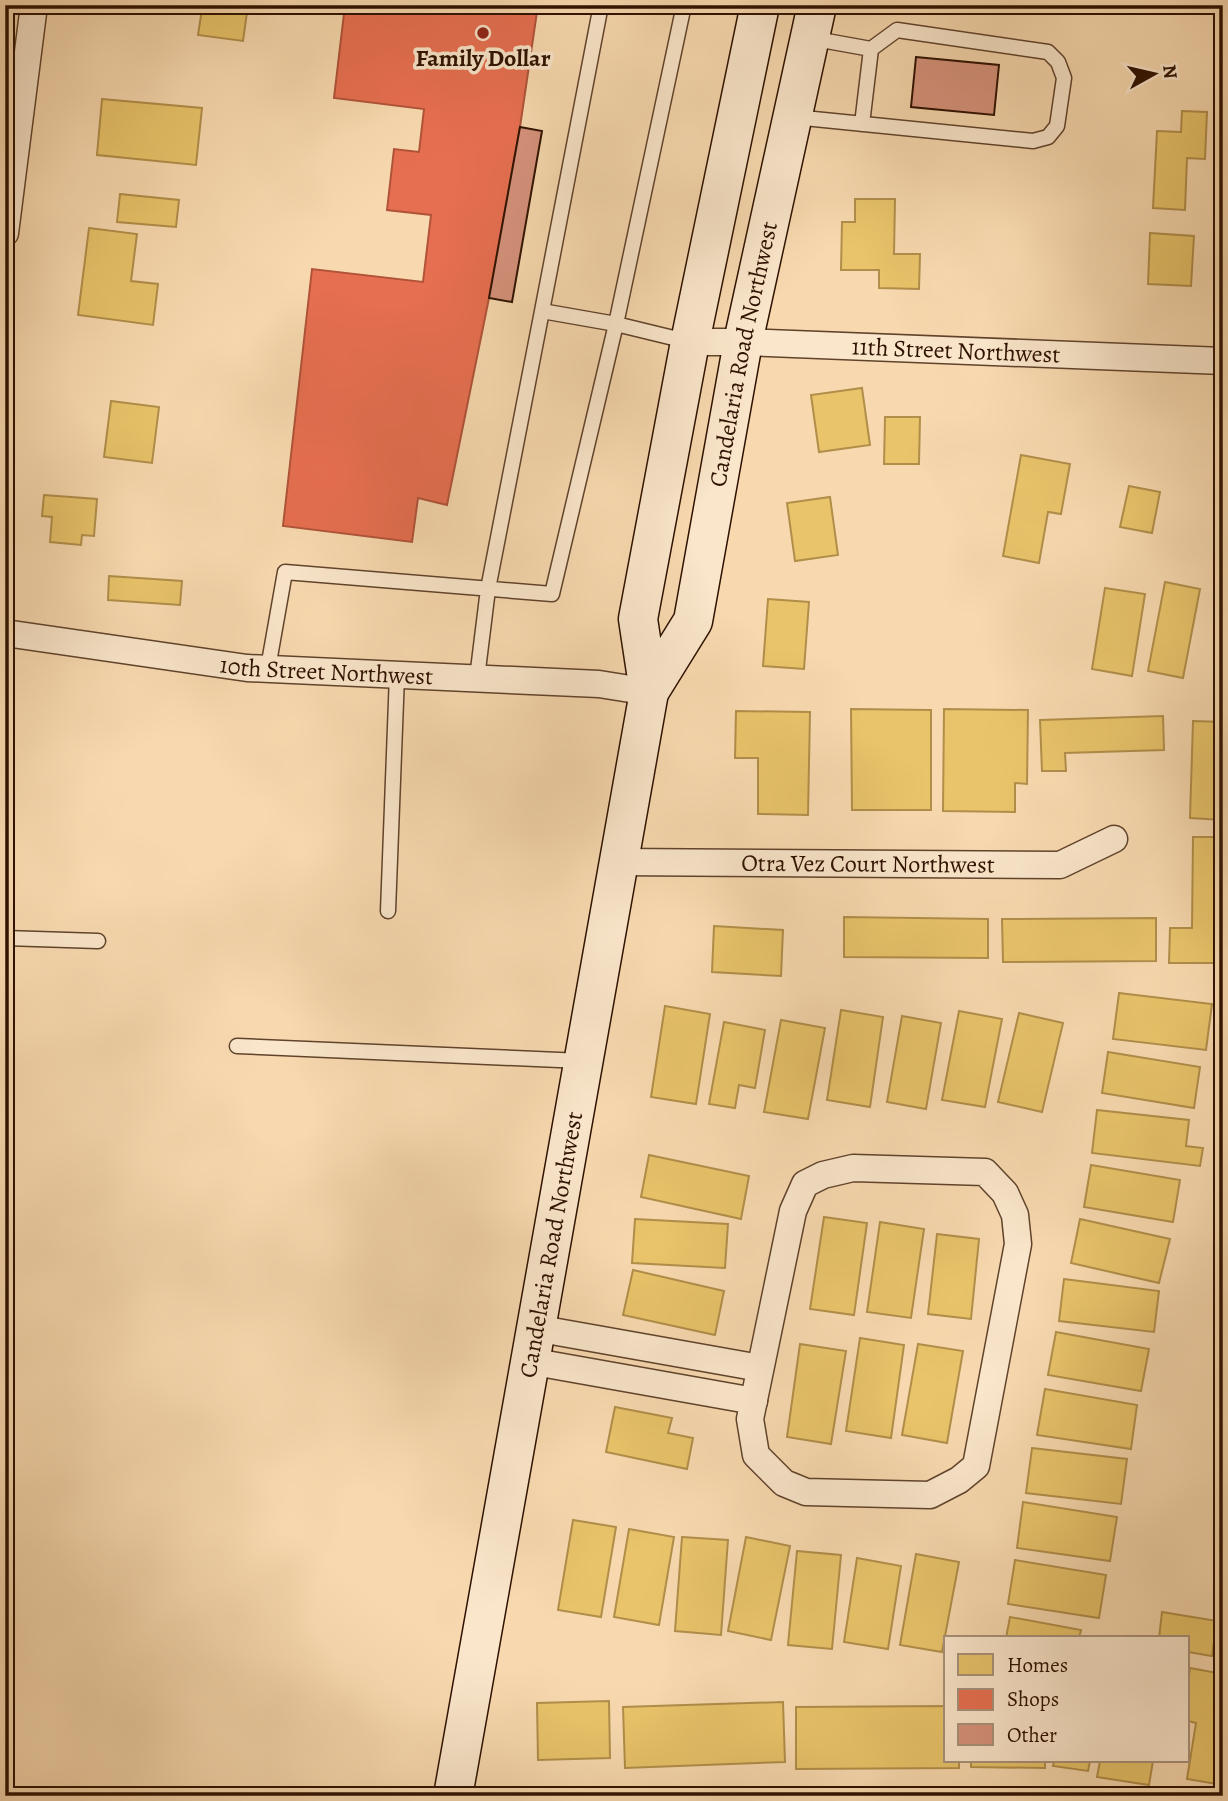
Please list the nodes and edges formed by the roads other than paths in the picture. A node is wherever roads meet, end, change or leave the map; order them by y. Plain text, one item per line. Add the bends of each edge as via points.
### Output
1 (34, 5) edge
2 (601, 5) edge
3 (684, 5) edge
4 (760, 5) edge
5 (813, 22) edge
6 (871, 49) junction
7 (793, 117) junction
8 (862, 124) junction
9 (5, 233) edge
10 (542, 311) junction
11 (616, 324) junction
12 (690, 342) junction
13 (743, 342) junction
14 (1223, 361) edge
15 (488, 589) junction
16 (5, 633) edge
17 (268, 668) junction
18 (397, 675) junction
19 (477, 678) junction
20 (649, 692) junction
21 (1114, 839) dead end
22 (618, 862) junction
23 (388, 911) dead end
24 (5, 938) edge
25 (98, 940) dead end
26 (237, 1046) dead end
27 (582, 1061) junction
28 (532, 1345) junction
29 (760, 1368) junction
30 (754, 1401) junction
31 (453, 1796) edge

1 - 9 street
2 - 10 lane
3 - 11 lane
4 - 12 main road, Candelaria Road Northwest
5 - 6 lane
5 - 7 main road, Candelaria Road Northwest
6 - 8 lane
6 - 8 lane via 897,30 1048,52 1064,78 1057,125 1048,137 1033,141
7 - 8 lane
7 - 13 main road, Candelaria Road Northwest
10 - 11 lane
10 - 15 lane
11 - 12 lane
11 - 15 lane via 552,594
12 - 13 street, 11th Street Northwest
12 - 20 main road, Candelaria Road Northwest via 638,619
13 - 14 street, 11th Street Northwest
13 - 20 main road, Candelaria Road Northwest via 693,621
15 - 17 lane via 285,572
15 - 19 lane
16 - 17 street, 10th Street Northwest
17 - 18 street, 10th Street Northwest
18 - 19 street, 10th Street Northwest
18 - 23 lane
19 - 20 street, 10th Street Northwest via 599,684
20 - 22 main road, Candelaria Road Northwest
21 - 22 street, Otra Vez Court Northwest via 1059,865
22 - 27 main road, Candelaria Road Northwest
24 - 25 lane
26 - 27 lane
27 - 28 main road, Candelaria Road Northwest
28 - 29 street
28 - 30 street
28 - 31 main road, Candelaria Road Northwest
29 - 30 street
29 - 30 street via 793,1211 805,1184 853,1168 985,1172 1005,1193 1015,1214 1018,1244 976,1466 930,1495 806,1492 783,1483 757,1455 750,1419

